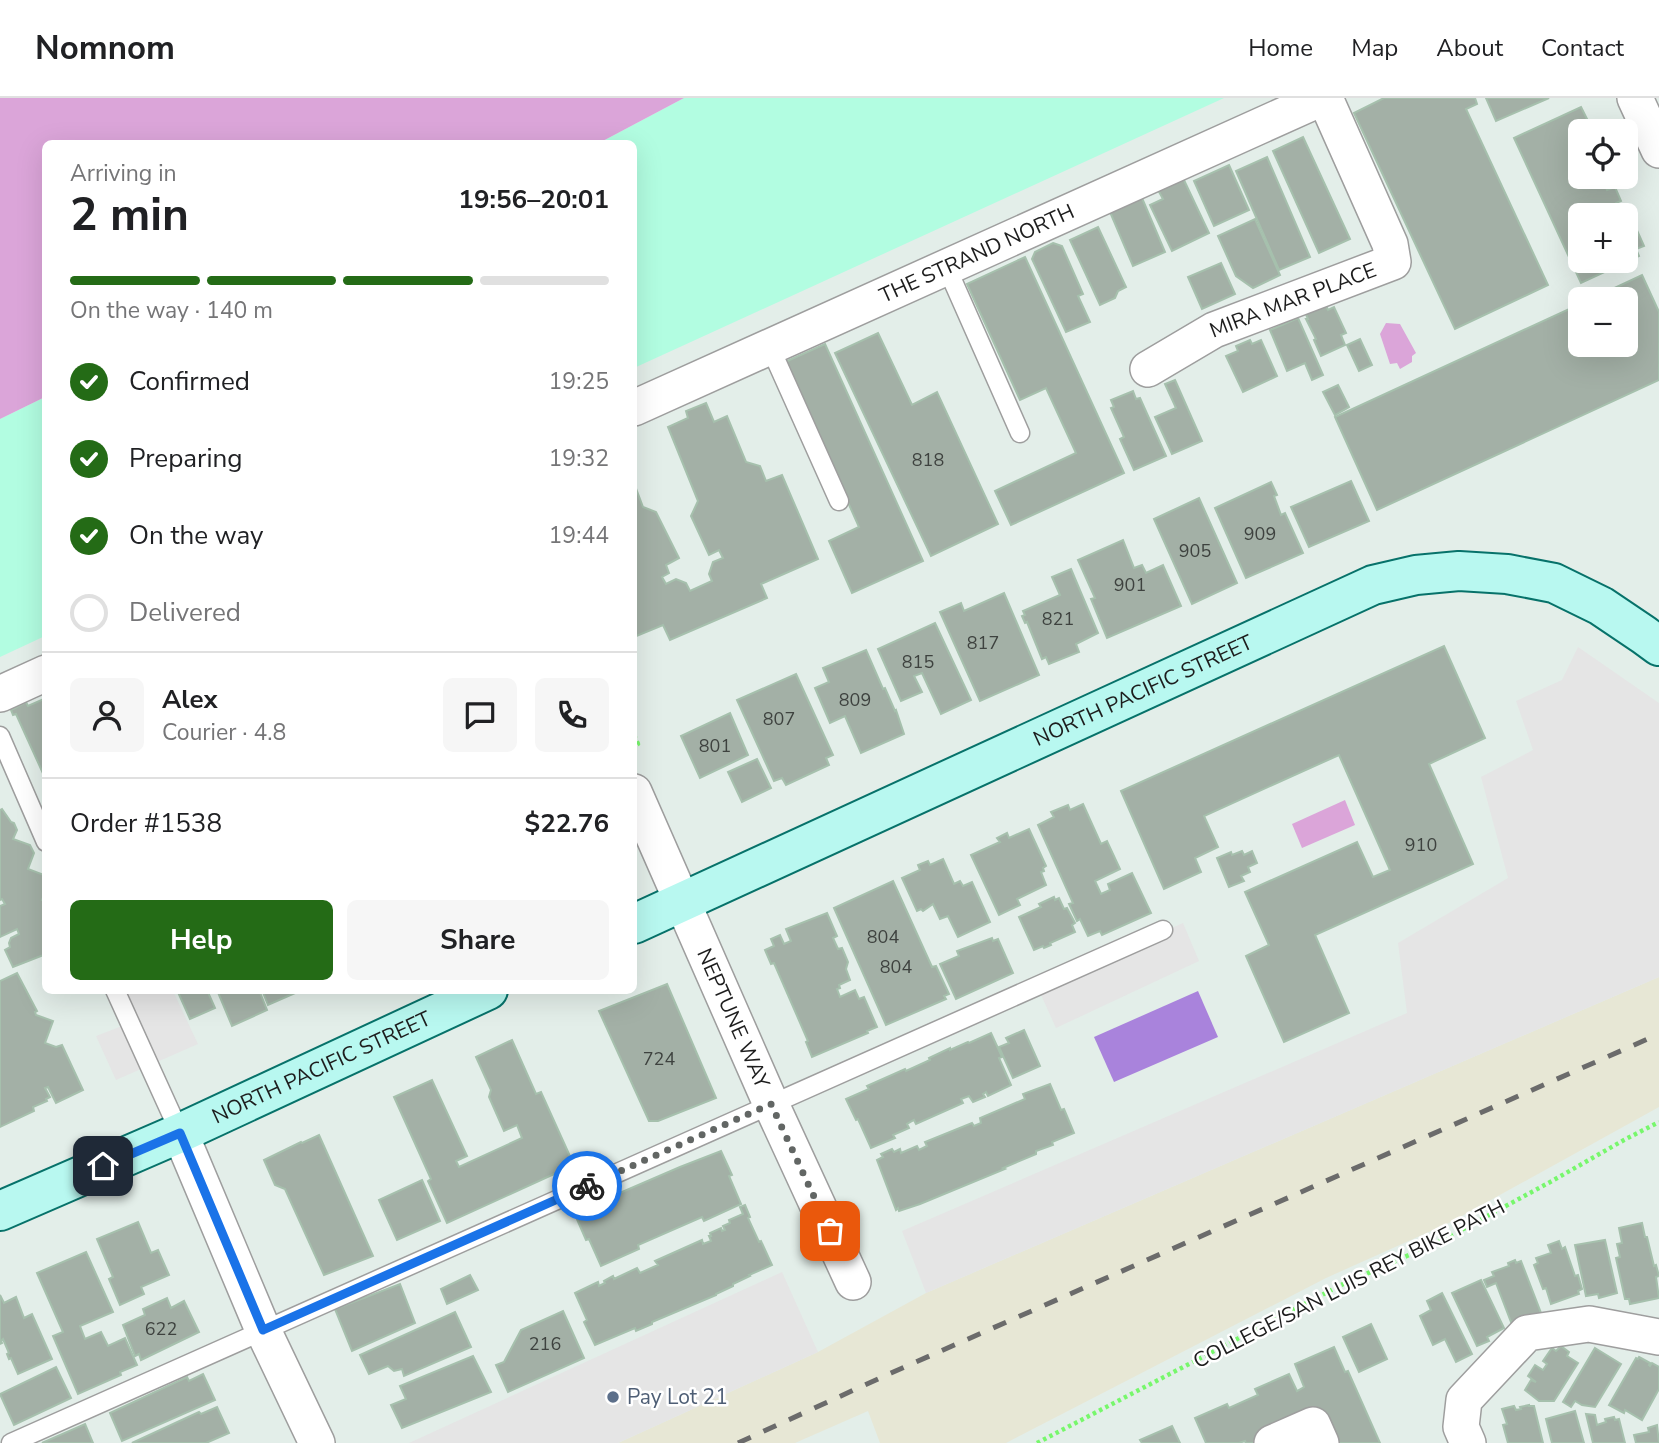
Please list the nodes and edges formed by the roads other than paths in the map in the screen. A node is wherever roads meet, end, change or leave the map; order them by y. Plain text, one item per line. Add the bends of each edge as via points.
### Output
1 (1323, 98) edge
2 (1635, 98) edge
3 (1657, 138) edge
4 (947, 268) junction
5 (770, 347) junction
6 (1148, 369) dead end
7 (637, 407) edge
8 (1020, 433) dead end
9 (839, 501) dead end
10 (1659, 646) edge
11 (42, 675) edge
12 (0, 694) edge
13 (0, 736) edge
14 (637, 799) edge
15 (42, 833) edge
16 (682, 901) junction
17 (637, 923) edge
18 (1163, 930) dead end
19 (117, 994) edge
20 (479, 994) edge
21 (771, 1104) junction
22 (180, 1133) junction
23 (0, 1211) edge
24 (853, 1282) dead end
25 (263, 1330) junction
26 (1659, 1337) edge
27 (11, 1443) edge
28 (317, 1443) edge
29 (1272, 1443) edge
30 (1321, 1443) edge
31 (1468, 1443) edge

1 - 4 street, THE STRAND NORTH
1 - 6 street, MIRA MAR PLACE via 1394,262 1214,330
2 - 3 street
4 - 5 street, THE STRAND NORTH
4 - 8 lane
5 - 7 street, THE STRAND NORTH
5 - 9 lane
10 - 16 main road, NORTH PACIFIC STREET via 1601,606 1554,583 1459,571 1373,584
11 - 12 street
13 - 15 lane
14 - 16 street, NEPTUNE WAY
16 - 17 main road, NORTH PACIFIC STREET
16 - 21 street, NEPTUNE WAY
18 - 21 lane
19 - 22 lane
20 - 22 main road, NORTH PACIFIC STREET
21 - 24 street, NEPTUNE WAY
21 - 25 lane
22 - 23 main road, NORTH PACIFIC STREET
22 - 25 street
25 - 27 lane
25 - 28 street
26 - 31 street via 1589,1324 1527,1332 1464,1400 1461,1427
29 - 30 street via 1313,1425

